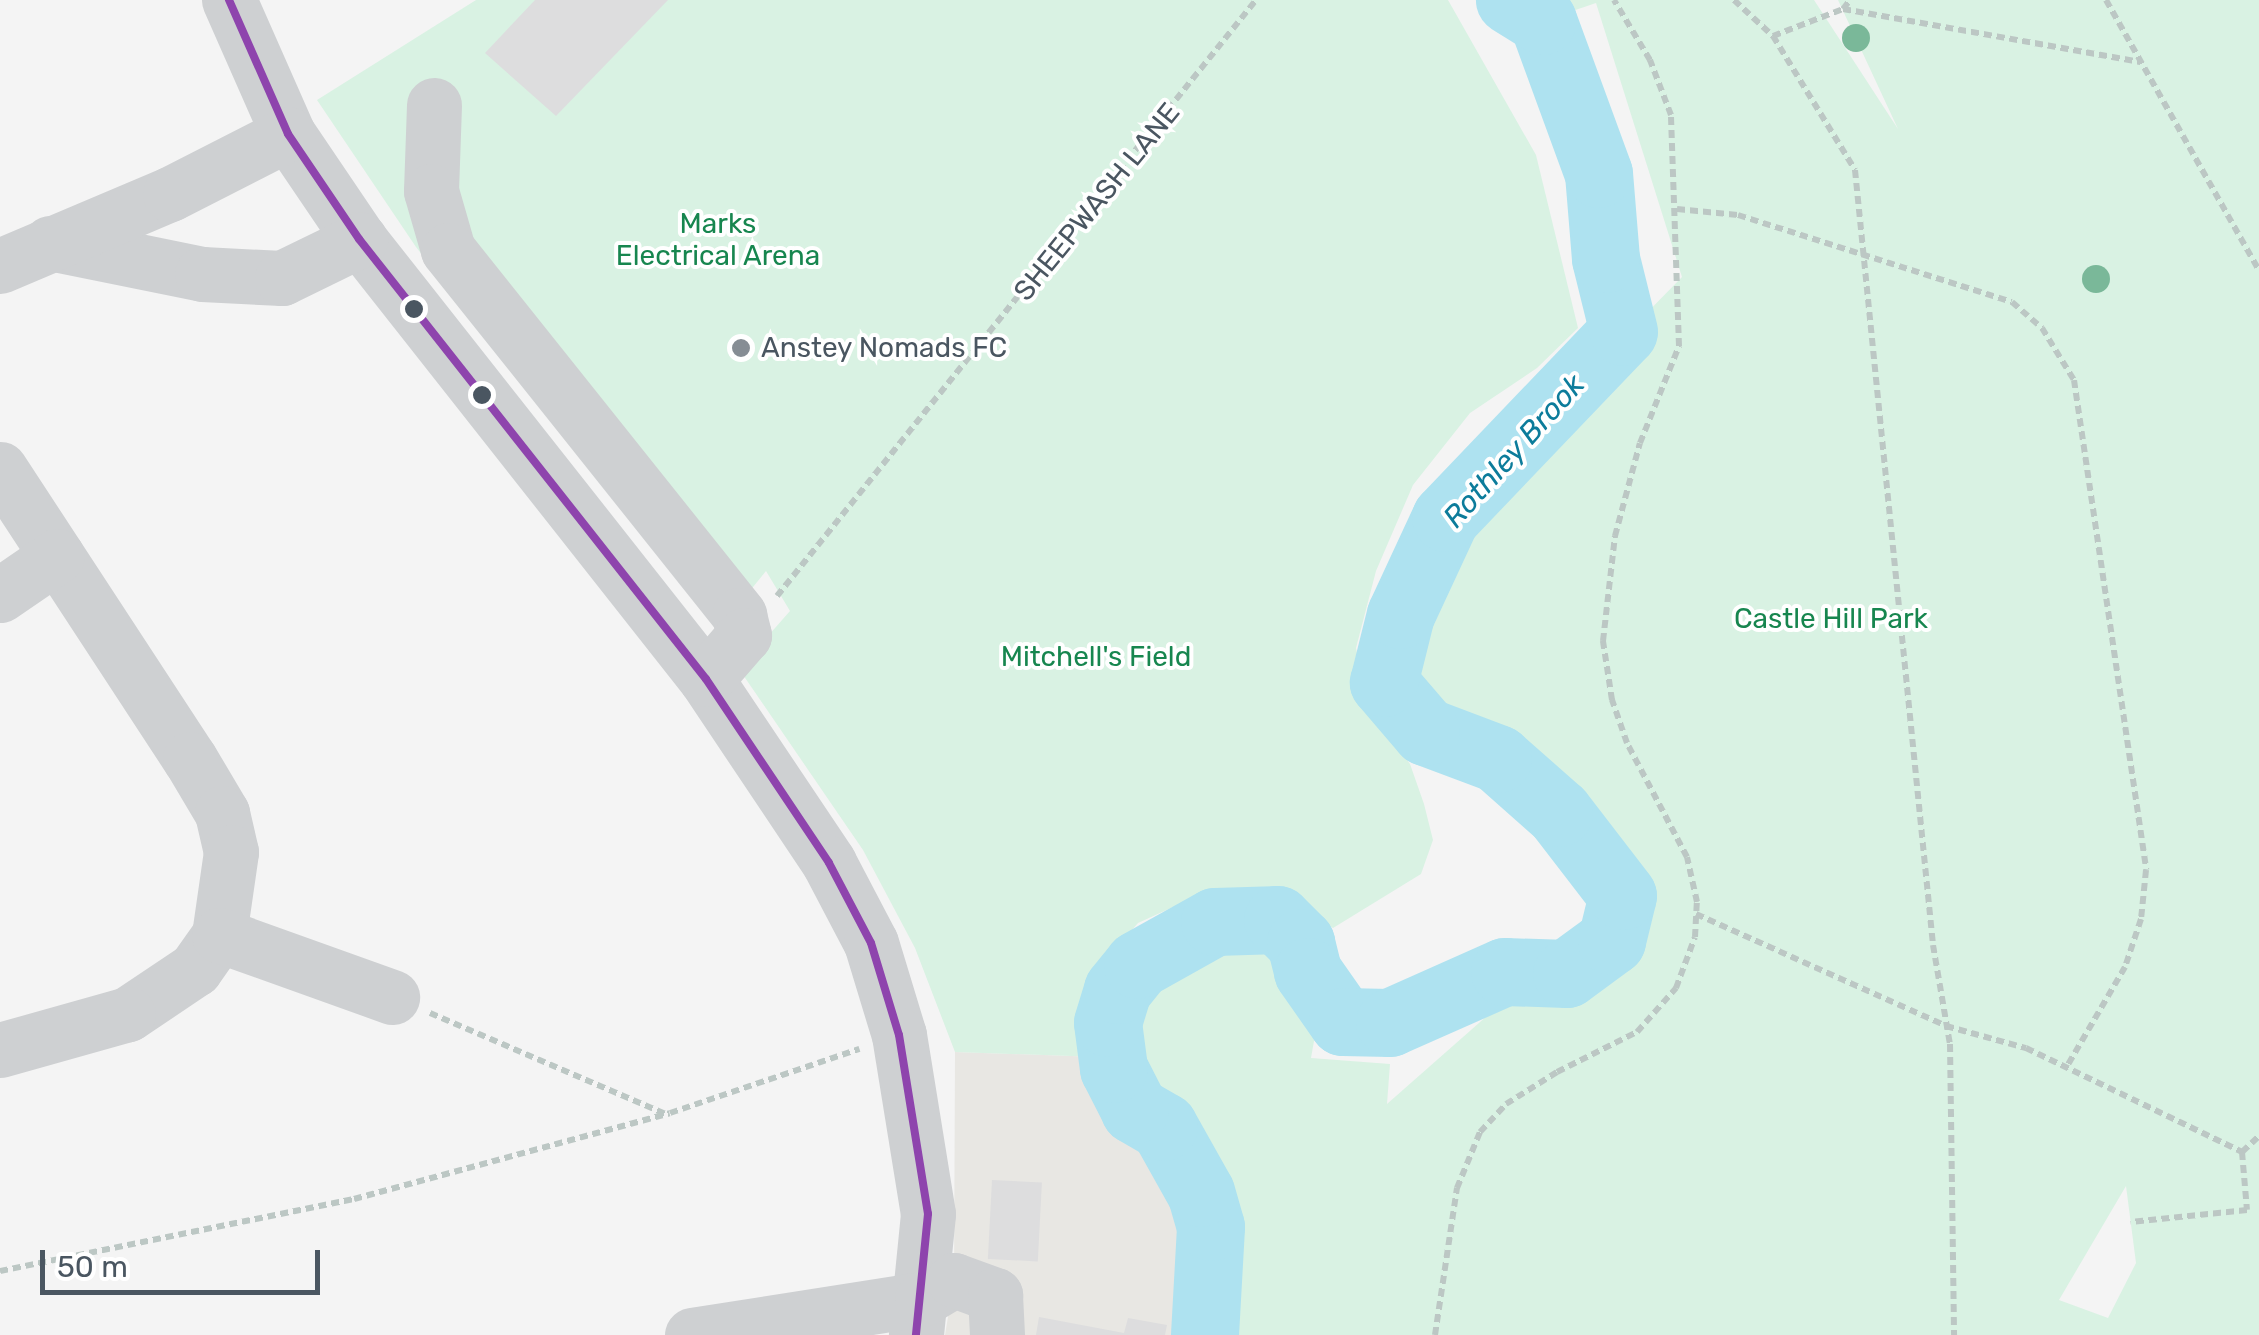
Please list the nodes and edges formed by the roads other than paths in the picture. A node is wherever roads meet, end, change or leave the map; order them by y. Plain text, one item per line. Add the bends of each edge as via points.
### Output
1 (229, 0) edge
2 (434, 105) dead end
3 (288, 134) junction
4 (360, 240) junction
5 (50, 244) junction
6 (0, 266) edge
7 (0, 469) edge
8 (57, 556) junction
9 (0, 595) edge
10 (706, 679) junction
11 (219, 934) junction
12 (397, 1000) road end
13 (0, 1050) edge
14 (919, 1317) edge
15 (692, 1335) edge
16 (997, 1335) edge

1 - 3 street
2 - 10 street via 431,191 448,250 721,589 744,635
3 - 4 street
3 - 5 street
4 - 5 street via 282,278 202,274
4 - 10 street
5 - 6 street
7 - 8 street
8 - 9 street
8 - 11 street via 222,813 231,852
10 - 14 street via 829,863 871,943 899,1035 928,1214
11 - 12 street
11 - 13 street via 195,969 162,996 128,1014
14 - 15 street
14 - 16 street via 954,1280 983,1286 1000,1301

